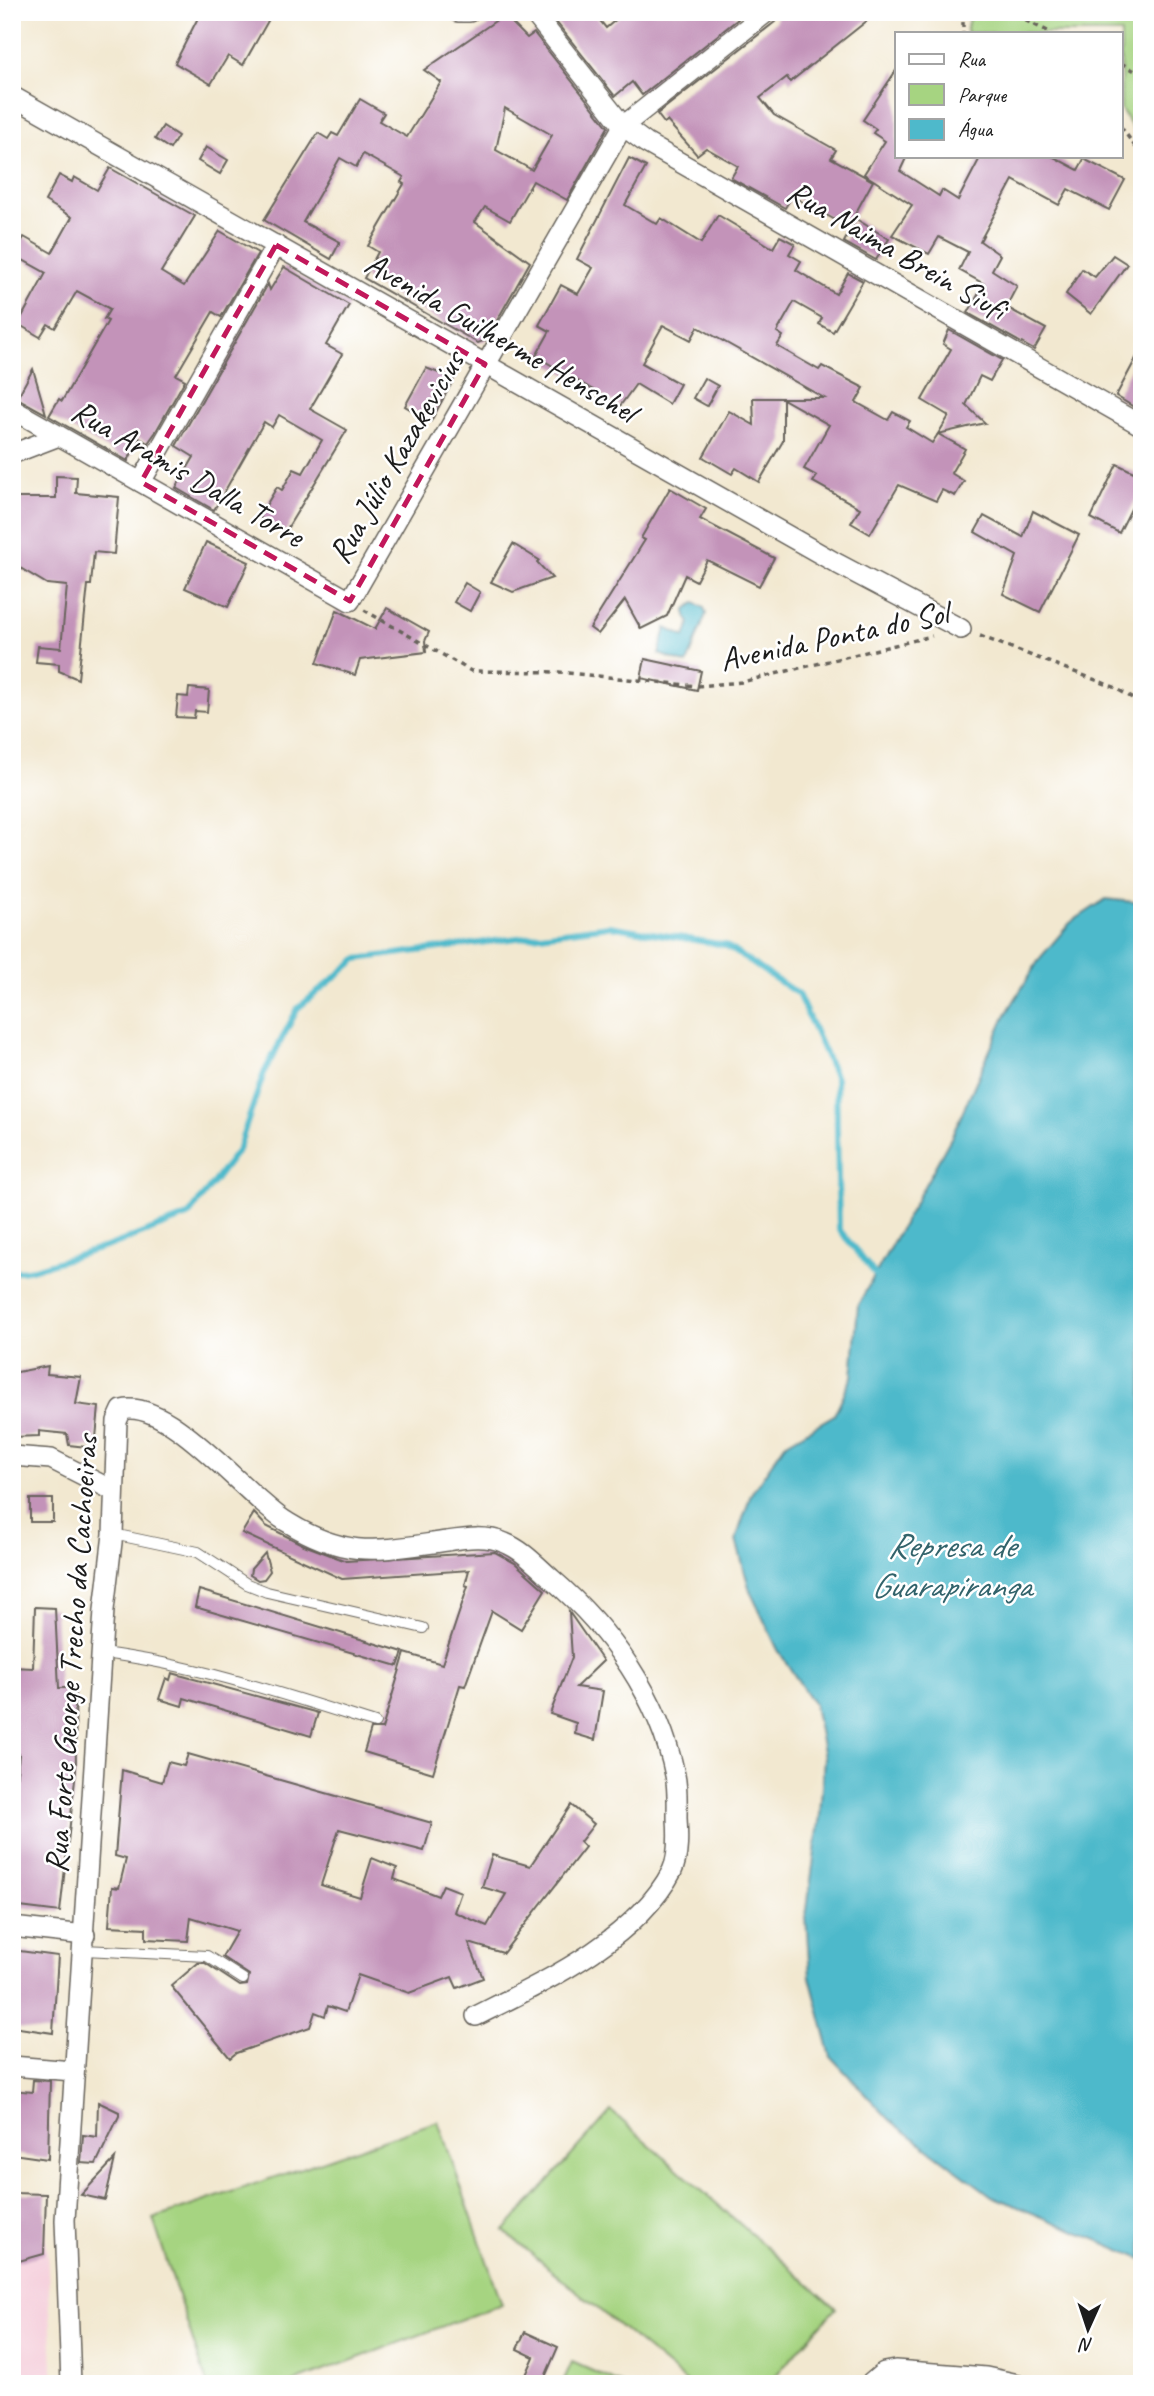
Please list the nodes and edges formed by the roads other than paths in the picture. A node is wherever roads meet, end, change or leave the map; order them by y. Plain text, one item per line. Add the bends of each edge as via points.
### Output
1 (533, 12) edge
2 (767, 12) edge
3 (12, 96) edge
4 (623, 126) junction
5 (276, 245) junction
6 (485, 364) junction
7 (12, 409) edge
8 (1142, 426) edge
9 (59, 436) junction
10 (12, 454) edge
11 (141, 482) junction
12 (350, 601) joint
13 (961, 629) road end
14 (12, 1456) edge
15 (114, 1491) junction
16 (113, 1534) junction
17 (423, 1628) dead end
18 (102, 1653) junction
19 (375, 1723) dead end
20 (12, 1927) edge
21 (84, 1942) junction
22 (243, 1979) dead end
23 (476, 2016) dead end
24 (12, 2066) edge
25 (73, 2071) junction
26 (71, 2384) edge
27 (870, 2384) edge
28 (1018, 2384) edge

1 - 4 street, Rua Naima Brein Siufi
2 - 4 street
3 - 5 street, Avenida Guilherme Henschel
4 - 6 street, Rua Júlio Kazakevicius
4 - 8 street, Rua Naima Brein Siufi via 669,157
5 - 6 street, Avenida Guilherme Henschel
5 - 11 street
6 - 12 street, Rua Júlio Kazakevicius
6 - 13 street, Avenida Guilherme Henschel
7 - 9 street, Rua Aramis Dalla Torre
9 - 10 street
9 - 11 street, Rua Aramis Dalla Torre
11 - 12 street, Rua Aramis Dalla Torre
14 - 15 street via 51,1459
15 - 16 street, Rua Forte George Trecho da Cachoeiras
15 - 23 street, Rua Forte George Trecho da Cachoeiras via 118,1416 125,1409 136,1409 181,1432 286,1522 333,1546 366,1551 467,1538 503,1542 578,1601 614,1640 636,1675 675,1776 678,1836 673,1868 655,1898 577,1963
16 - 17 lane via 198,1552 267,1592
16 - 18 street, Rua Forte George Trecho da Cachoeiras
18 - 19 lane via 132,1656 285,1695
18 - 21 street, Rua Forte George Trecho da Cachoeiras
20 - 21 street
21 - 22 lane via 207,1956
21 - 25 street, Rua Forte George Trecho da Cachoeiras
24 - 25 street
25 - 26 street, Rua Forte George Trecho da Cachoeiras via 65,2220
27 - 28 street via 884,2372 895,2370

